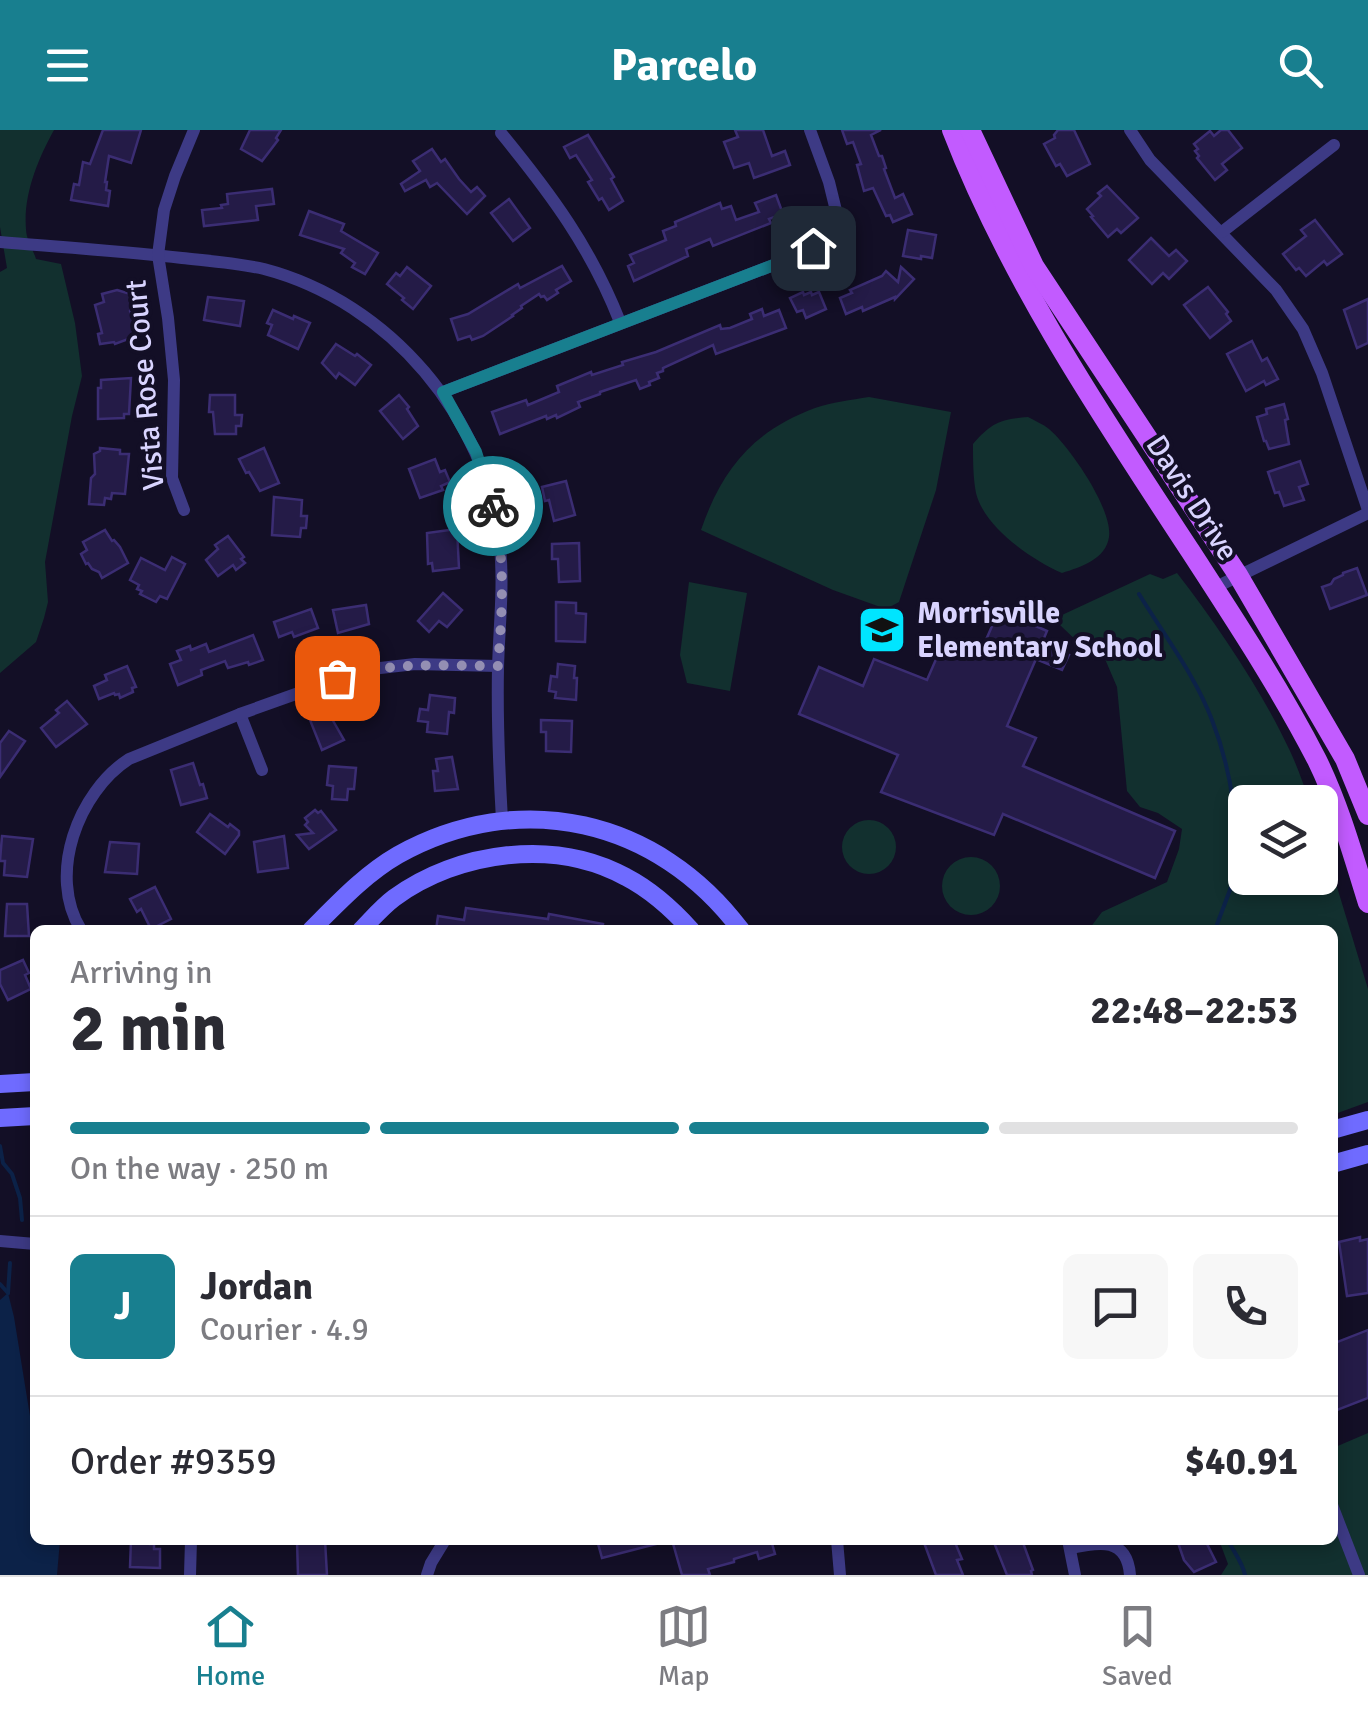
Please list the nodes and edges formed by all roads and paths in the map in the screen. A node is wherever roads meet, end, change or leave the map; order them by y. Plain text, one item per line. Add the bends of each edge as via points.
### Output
1 (194, 130) edge
2 (810, 130) edge
3 (952, 130) edge
4 (970, 130) edge
5 (1130, 130) edge
6 (500, 133) dead end
7 (1334, 145) dead end
8 (1222, 232) junction
9 (0, 242) edge
10 (158, 255) junction
11 (620, 322) junction
12 (443, 392) junction
13 (184, 510) dead end
14 (1368, 512) edge
15 (1238, 575) junction
16 (1214, 588) junction
17 (498, 666) junction
18 (240, 714) junction
19 (262, 770) dead end
20 (1368, 815) edge
21 (502, 820) junction
22 (1368, 903) edge
23 (78, 925) edge
24 (316, 925) edge
25 (365, 925) edge
26 (686, 925) edge
27 (737, 925) edge
28 (30, 1082) edge
29 (0, 1084) edge
30 (30, 1116) edge
31 (0, 1118) edge
32 (1368, 1120) edge
33 (1338, 1128) edge
34 (1368, 1154) edge
35 (1338, 1162) edge
36 (0, 1241) edge
37 (30, 1244) edge
38 (1338, 1521) edge
39 (190, 1545) edge
40 (442, 1545) edge
41 (837, 1545) edge
42 (1069, 1545) edge
43 (1112, 1545) edge
44 (190, 1575) edge
45 (427, 1575) edge
46 (840, 1575) edge
47 (1075, 1575) edge
48 (1130, 1575) edge
49 (1360, 1575) edge

1 - 10 street, Vista Rose Court via 164,210
2 - 11 street via 842,235
3 - 16 main road, Davis Drive via 1044,317
4 - 15 main road, Davis Drive via 1034,266
5 - 8 street via 1150,160
6 - 11 street via 585,246
7 - 8 street
8 - 14 street via 1303,329
9 - 10 street
10 - 12 street via 240,264 310,285 368,319
10 - 13 street, Vista Rose Court via 174,380 172,478
11 - 12 street
12 - 17 street via 476,452 496,518 502,580
14 - 15 street
15 - 16 street
15 - 20 main road, Davis Drive via 1345,759
16 - 22 main road, Davis Drive via 1318,763
17 - 18 street via 376,668
17 - 21 street
18 - 19 street
18 - 23 street via 142,752 96,788 71,841 68,899
21 - 24 main road via 437,836 399,855
21 - 27 main road via 576,824 629,838 685,871
25 - 26 main road via 426,879 494,857 534,854 604,866
28 - 29 main road
30 - 31 main road
32 - 33 main road
34 - 35 main road
36 - 37 street
38 - 49 street
39 - 44 street
40 - 45 street
41 - 46 street
42 - 47 street
43 - 48 street via 1128,1562

